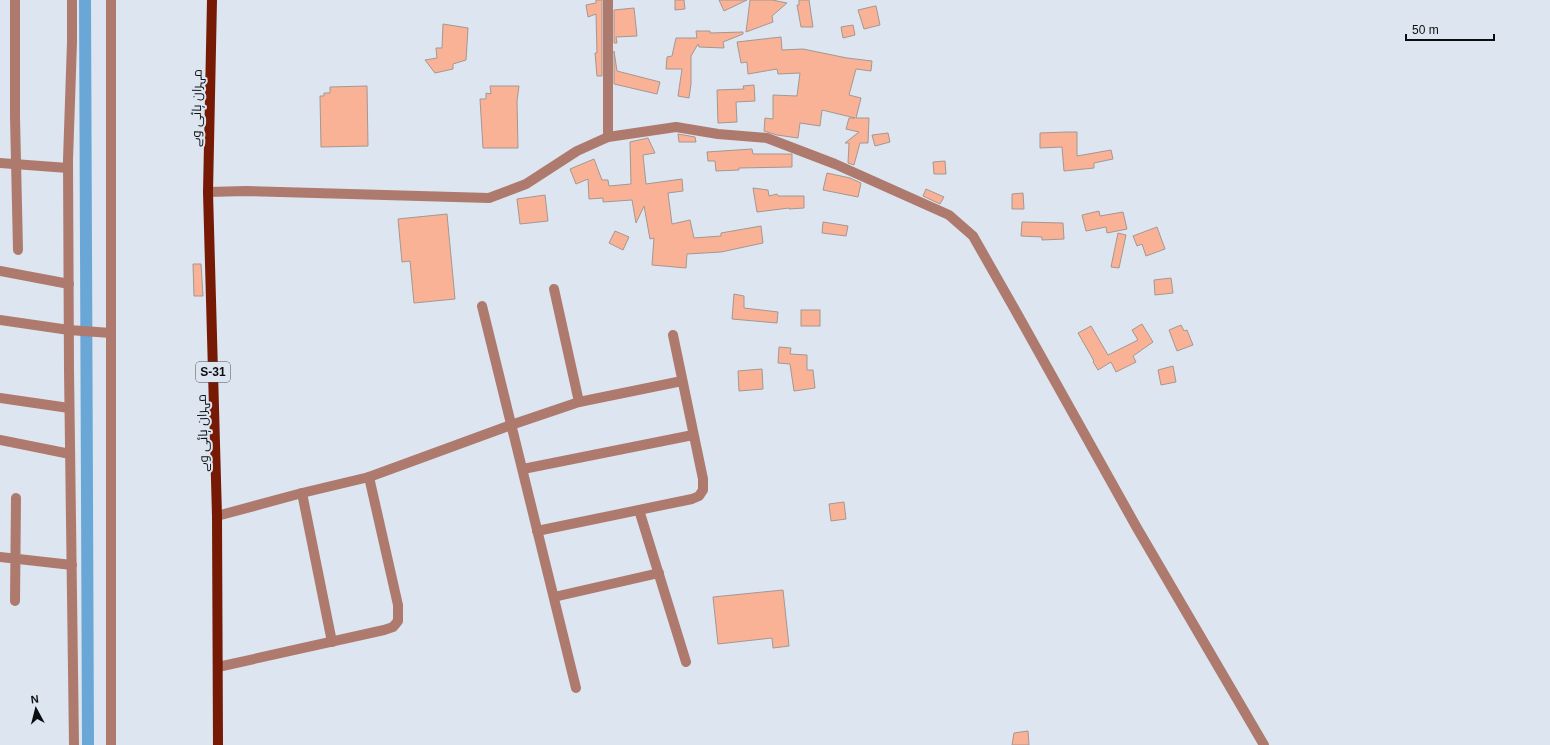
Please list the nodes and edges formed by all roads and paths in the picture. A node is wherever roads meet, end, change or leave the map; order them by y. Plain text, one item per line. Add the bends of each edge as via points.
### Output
1 (15, 0) edge
2 (72, 0) edge
3 (111, 0) edge
4 (212, 0) edge
5 (608, 0) edge
6 (608, 137) junction
7 (0, 163) edge
8 (16, 165) junction
9 (68, 168) junction
10 (208, 192) junction
11 (18, 250) dead end
12 (0, 271) edge
13 (69, 284) junction
14 (554, 289) dead end
15 (482, 306) dead end
16 (0, 320) edge
17 (74, 330) junction
18 (111, 333) junction
19 (673, 335) dead end
20 (682, 381) junction
21 (0, 398) edge
22 (579, 402) junction
23 (69, 408) junction
24 (511, 425) junction
25 (693, 435) junction
26 (0, 440) edge
27 (70, 454) junction
28 (523, 469) junction
29 (369, 477) junction
30 (302, 493) junction
31 (16, 498) dead end
32 (639, 510) junction
33 (217, 516) junction
34 (537, 531) junction
35 (0, 557) edge
36 (15, 558) junction
37 (72, 565) junction
38 (659, 573) junction
39 (554, 597) junction
40 (15, 601) dead end
41 (332, 642) junction
42 (686, 662) dead end
43 (218, 667) junction
44 (576, 688) dead end
45 (74, 745) edge
46 (111, 745) edge
47 (218, 745) edge
48 (1264, 745) edge

1 - 8 street
2 - 9 street
3 - 18 street
4 - 10 main road, مہران ہائی وے / S-31
5 - 6 street
6 - 10 street via 577,151 526,184 489,198
6 - 48 street via 676,127 766,138 835,164 948,215 973,236 1137,528
7 - 8 street
8 - 9 street
8 - 11 street
9 - 13 street
10 - 33 main road, مہران ہائی وے / S-31
12 - 13 street
13 - 17 street
14 - 22 street
15 - 24 street
16 - 17 street
17 - 18 street
17 - 23 street
18 - 46 street
19 - 20 street
20 - 22 street
20 - 25 street
21 - 23 street
22 - 24 street
23 - 27 street
24 - 28 street
24 - 29 street
25 - 28 street
25 - 32 street via 703,479 703,490 699,496
26 - 27 street
27 - 37 street
28 - 34 street
29 - 30 street
29 - 41 street via 398,605 398,621 393,627 384,630
30 - 33 street
30 - 41 street
31 - 36 street
32 - 34 street
32 - 38 street
33 - 43 main road, مہران ہائی وے / S-31
34 - 39 street
35 - 36 street
36 - 37 street
36 - 40 street
37 - 45 street
38 - 39 street
38 - 42 street
39 - 44 street
41 - 43 street
43 - 47 main road, مہران ہائی وے / S-31

